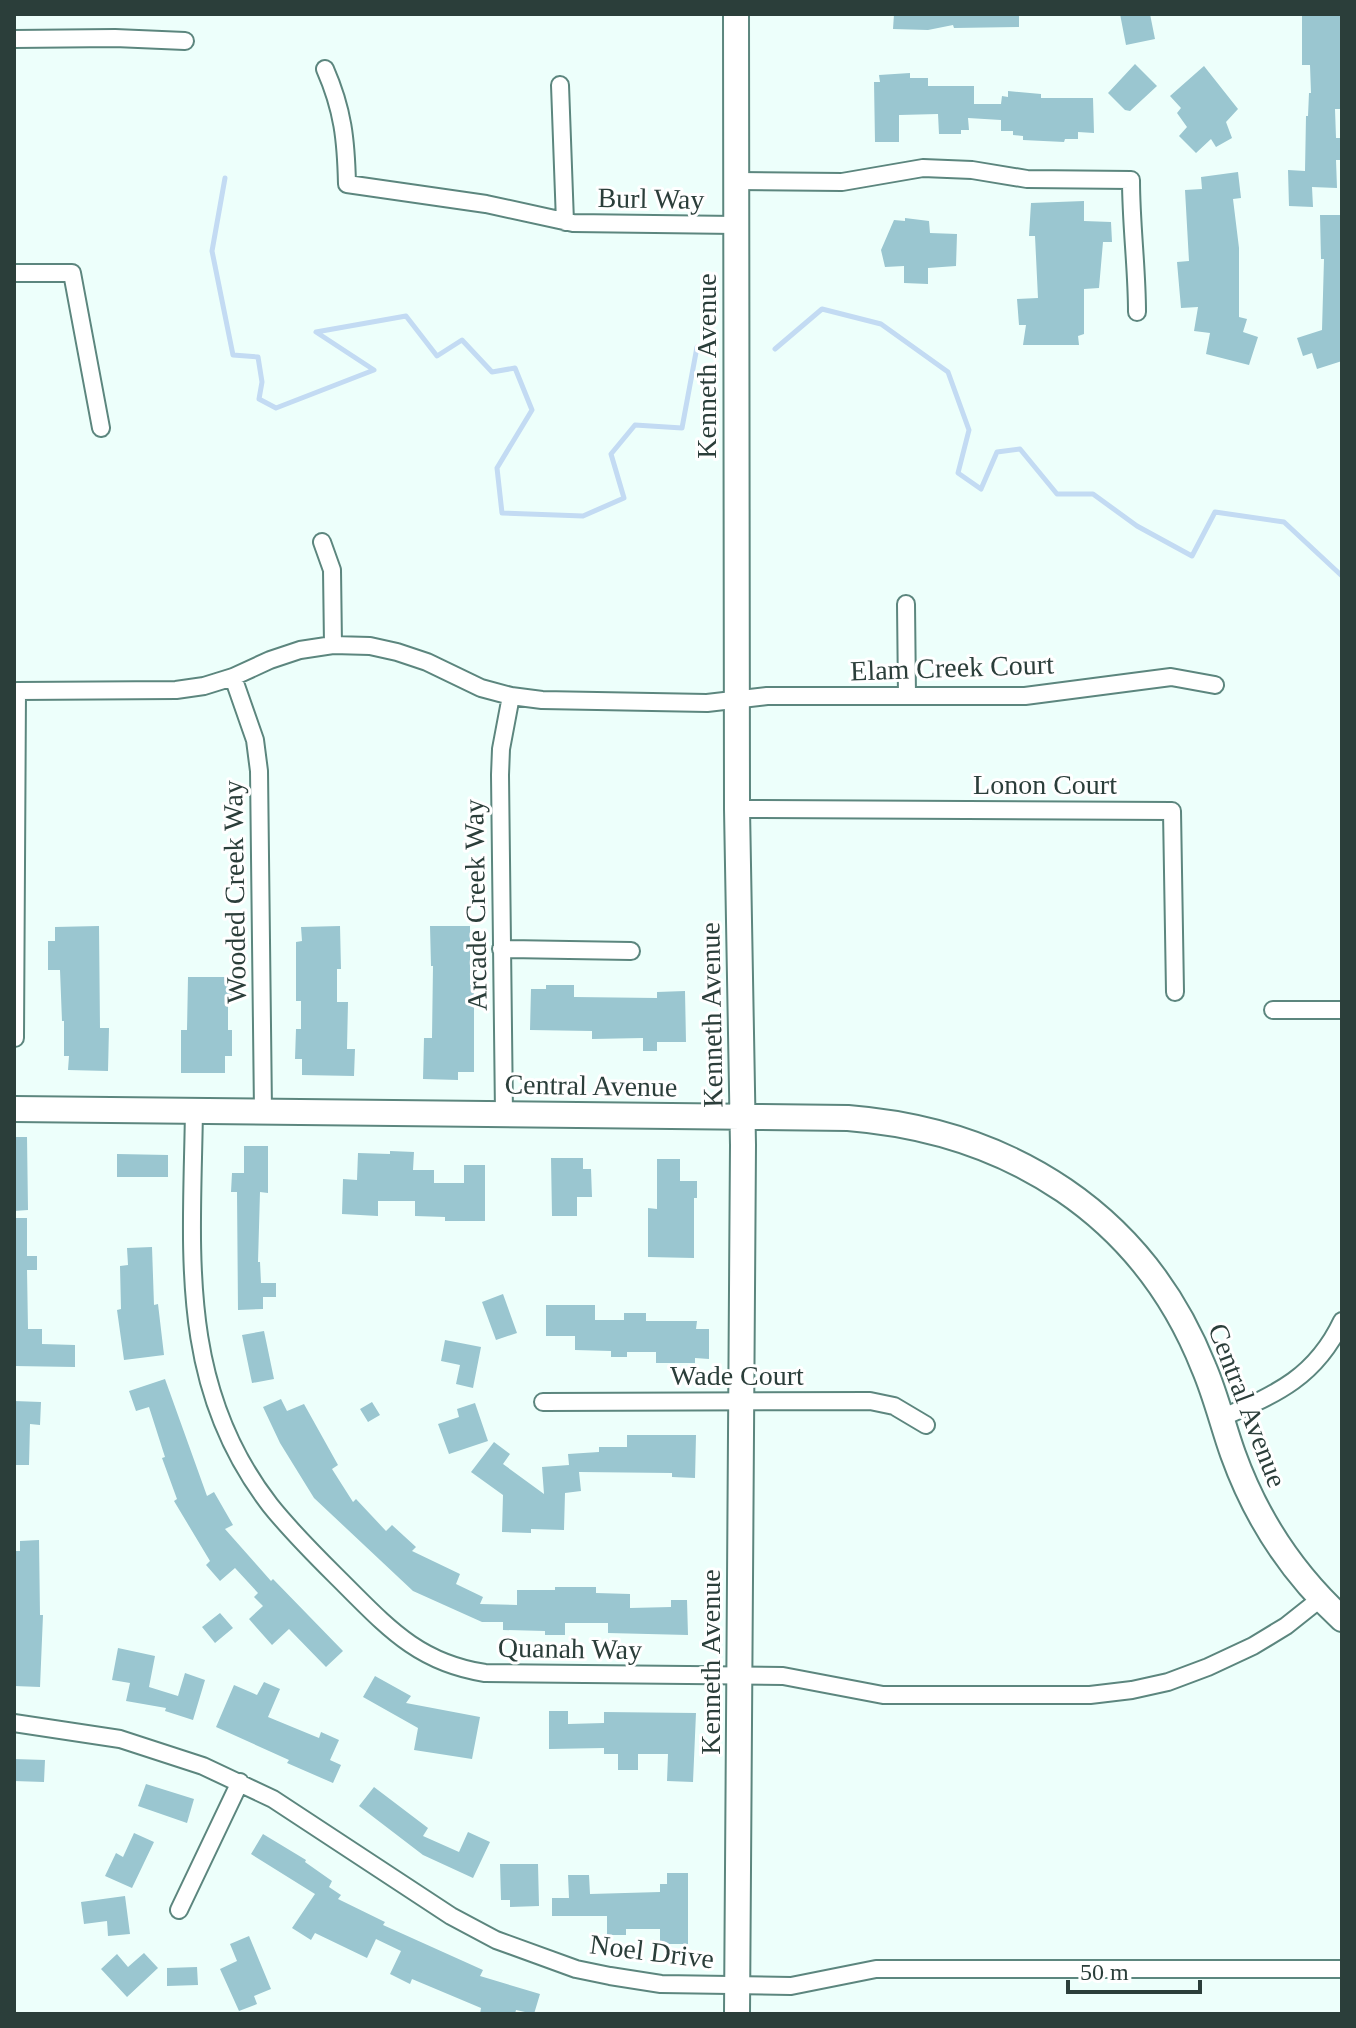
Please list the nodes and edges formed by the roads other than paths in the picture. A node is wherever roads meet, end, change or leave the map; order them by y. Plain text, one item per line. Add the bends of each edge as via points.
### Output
1 (736, 14) edge
2 (14, 39) edge
3 (185, 41) dead end
4 (325, 69) dead end
5 (560, 85) dead end
6 (736, 181) junction
7 (565, 222) junction
8 (736, 225) junction
9 (14, 273) edge
10 (1137, 312) dead end
11 (101, 428) dead end
12 (322, 542) dead end
13 (906, 604) dead end
14 (333, 645) junction
15 (233, 677) junction
16 (1215, 685) dead end
17 (511, 696) junction
18 (907, 696) junction
19 (737, 698) junction
20 (737, 809) junction
21 (501, 949) junction
22 (631, 951) dead end
23 (1175, 992) dead end
24 (1273, 1010) dead end
25 (1342, 1010) edge
26 (15, 1038) edge
27 (14, 1109) edge
28 (194, 1110) junction
29 (263, 1111) junction
30 (504, 1114) junction
31 (743, 1116) junction
32 (1342, 1321) edge
33 (742, 1401) junction
34 (543, 1402) dead end
35 (1221, 1418) junction
36 (926, 1425) dead end
37 (1320, 1599) junction
38 (1342, 1619) edge
39 (740, 1675) junction
40 (14, 1723) edge
41 (240, 1782) junction
42 (179, 1910) dead end
43 (1342, 1969) edge
44 (737, 1986) junction
45 (737, 2014) edge

1 - 6 main road, Kenneth Avenue
2 - 3 street
4 - 7 street, Burl Way via 344,124 347,184 486,204
5 - 7 street
6 - 8 main road, Kenneth Avenue
6 - 10 street via 842,182 923,168 1027,179 1131,180
7 - 8 street, Burl Way
8 - 19 main road, Kenneth Avenue
9 - 11 street via 72,273
12 - 14 street via 332,570
13 - 18 street
14 - 15 street, Elam Creek Court via 300,650
14 - 17 street, Elam Creek Court via 397,652
15 - 26 street, Elam Creek Court via 176,690 17,691
15 - 29 street, Wooded Creek Way via 251,725 259,771
16 - 18 street, Elam Creek Court via 1171,677 1025,696
17 - 19 street, Elam Creek Court via 707,703
17 - 21 street, Arcade Creek Way via 501,749
18 - 19 street, Elam Creek Court
19 - 20 main road, Kenneth Avenue
20 - 23 street, Lonon Court via 1172,811
20 - 31 main road, Kenneth Avenue
21 - 22 street
21 - 30 street, Arcade Creek Way
24 - 25 street
27 - 28 main road, Central Avenue
28 - 29 main road, Central Avenue
28 - 39 street, Quanah Way via 192,1285 203,1364 235,1450 296,1535 394,1635 443,1663 485,1673
29 - 30 main road, Central Avenue
30 - 31 main road, Central Avenue
31 - 33 main road, Kenneth Avenue
31 - 35 main road, Central Avenue via 848,1118 916,1126 987,1148 1057,1185 1119,1236 1161,1287 1189,1333
32 - 35 street via 1319,1359 1299,1378
33 - 34 street, Wade Court
33 - 36 street, Wade Court via 870,1401 894,1406
33 - 39 main road, Kenneth Avenue
35 - 37 main road, Central Avenue via 1260,1516
37 - 38 main road, Central Avenue
37 - 39 street, Quanah Way via 1253,1646 1168,1682 1132,1690 1090,1695 883,1695 783,1676
39 - 44 main road, Kenneth Avenue
40 - 41 street, Noel Drive via 120,1739
41 - 42 street
41 - 44 street, Noel Drive via 310,1821 451,1916 528,1954 576,1969 661,1984
43 - 44 street, Noel Drive via 876,1969 791,1986
44 - 45 main road, Kenneth Avenue

